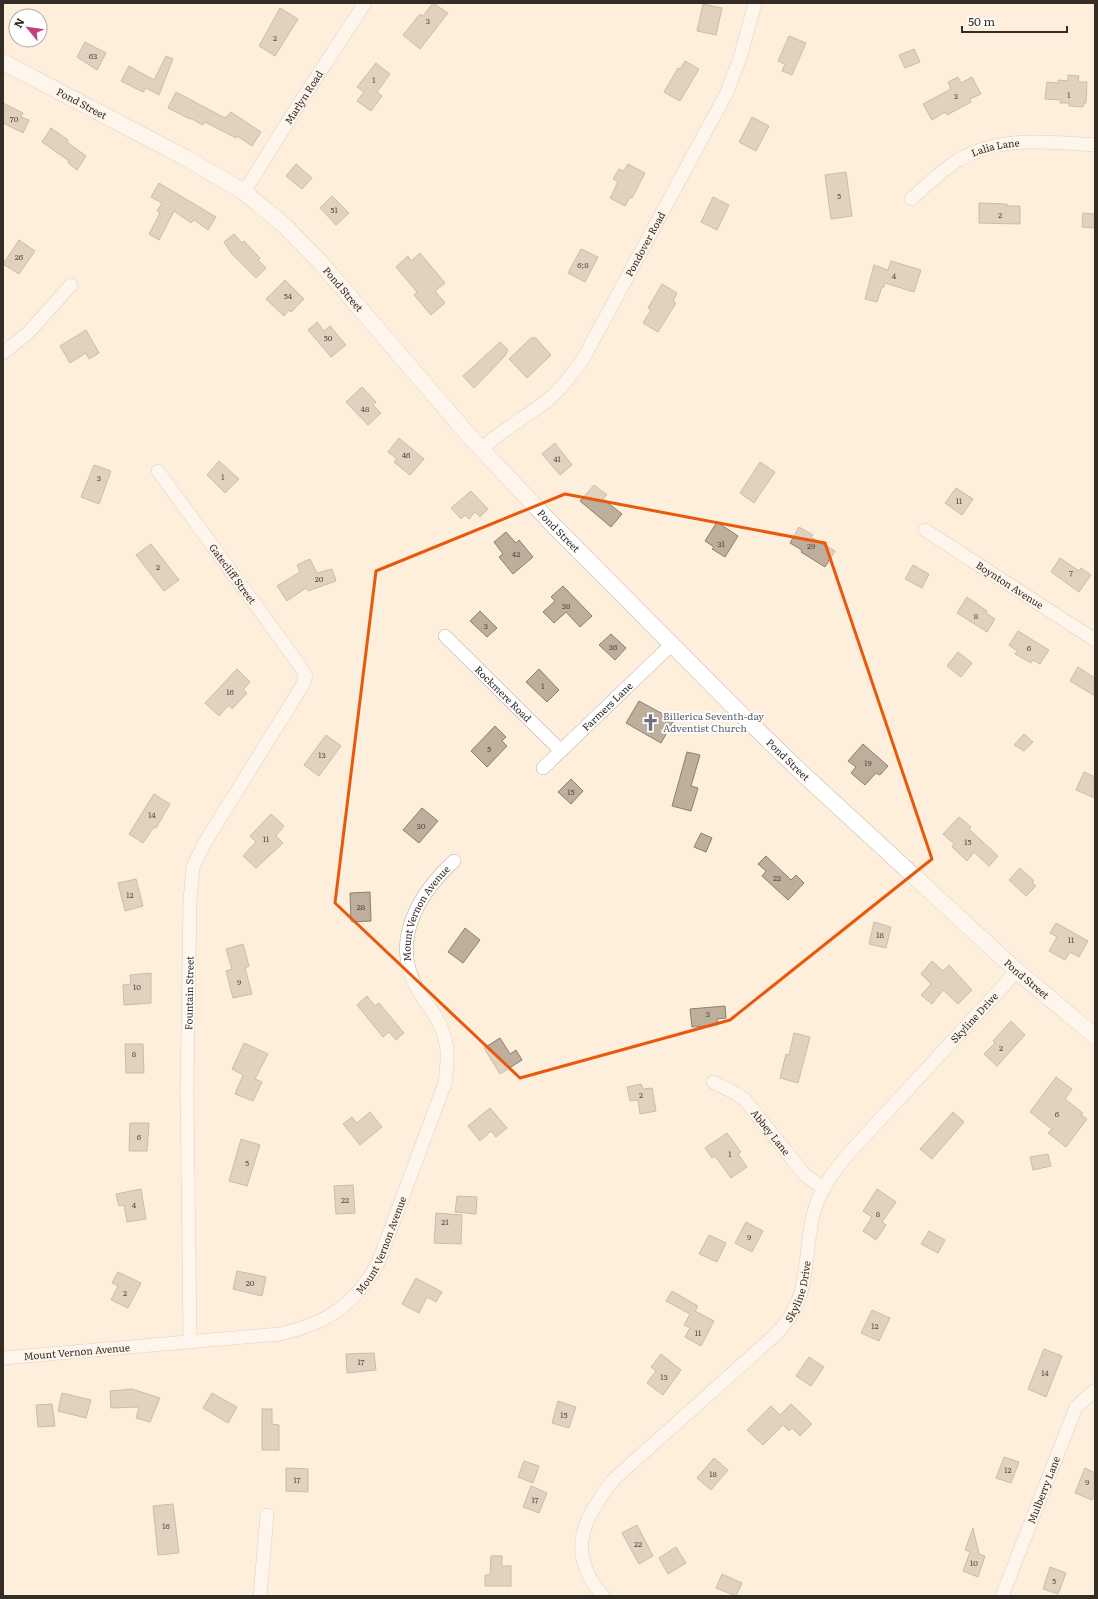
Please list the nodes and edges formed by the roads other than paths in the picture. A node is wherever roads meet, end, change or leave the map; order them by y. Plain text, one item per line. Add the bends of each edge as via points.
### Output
1 (365, 3) edge
2 (755, 3) edge
3 (3, 62) edge
4 (1095, 145) edge
5 (244, 192) junction
6 (911, 199) dead end
7 (71, 285) dead end
8 (3, 353) edge
9 (482, 449) junction
10 (158, 471) dead end
11 (925, 530) dead end
12 (445, 636) dead end
13 (1095, 640) edge
14 (672, 644) junction
15 (306, 676) joint
16 (561, 751) junction
17 (543, 768) dead end
18 (454, 861) dead end
19 (1017, 971) junction
20 (1095, 1036) edge
21 (713, 1082) dead end
22 (824, 1189) junction
23 (190, 1342) junction
24 (3, 1358) edge
25 (1095, 1390) edge
26 (267, 1515) dead end
27 (260, 1596) edge
28 (603, 1596) edge
29 (1002, 1596) edge

1 - 5 street, Marlyn Road
2 - 9 street, Pondover Road via 740,58 726,94 583,359 562,387 550,398 497,435
3 - 5 street, Pond Street via 184,157
4 - 6 street, Lalia Lane via 1034,141 994,145 957,161
5 - 9 street, Pond Street via 285,226 320,262
7 - 8 street via 28,333
9 - 14 street, Pond Street via 558,530
10 - 15 street, Gatecliff Street
11 - 13 street, Boynton Avenue
12 - 16 street, Rockmere Road
14 - 16 street, Farmers Lane
14 - 19 street, Pond Street via 804,774
15 - 23 street, Fountain Street via 204,844 193,867 190,900 188,1091
16 - 17 street, Farmers Lane
18 - 23 street, Mount Vernon Avenue via 427,889 406,938 406,957 410,971 444,1034 448,1054 445,1083 378,1263 367,1284 340,1309 317,1323 280,1334
19 - 20 street, Pond Street
19 - 22 street, Skyline Drive via 850,1152
21 - 22 street, Abbey Lane via 745,1100 805,1175
22 - 28 street, Skyline Drive via 818,1199 811,1226 803,1285 786,1324 614,1479 591,1513 581,1543 584,1569 592,1584
23 - 24 street, Mount Vernon Avenue
25 - 29 street, Mulberry Lane via 1076,1407
26 - 27 street

